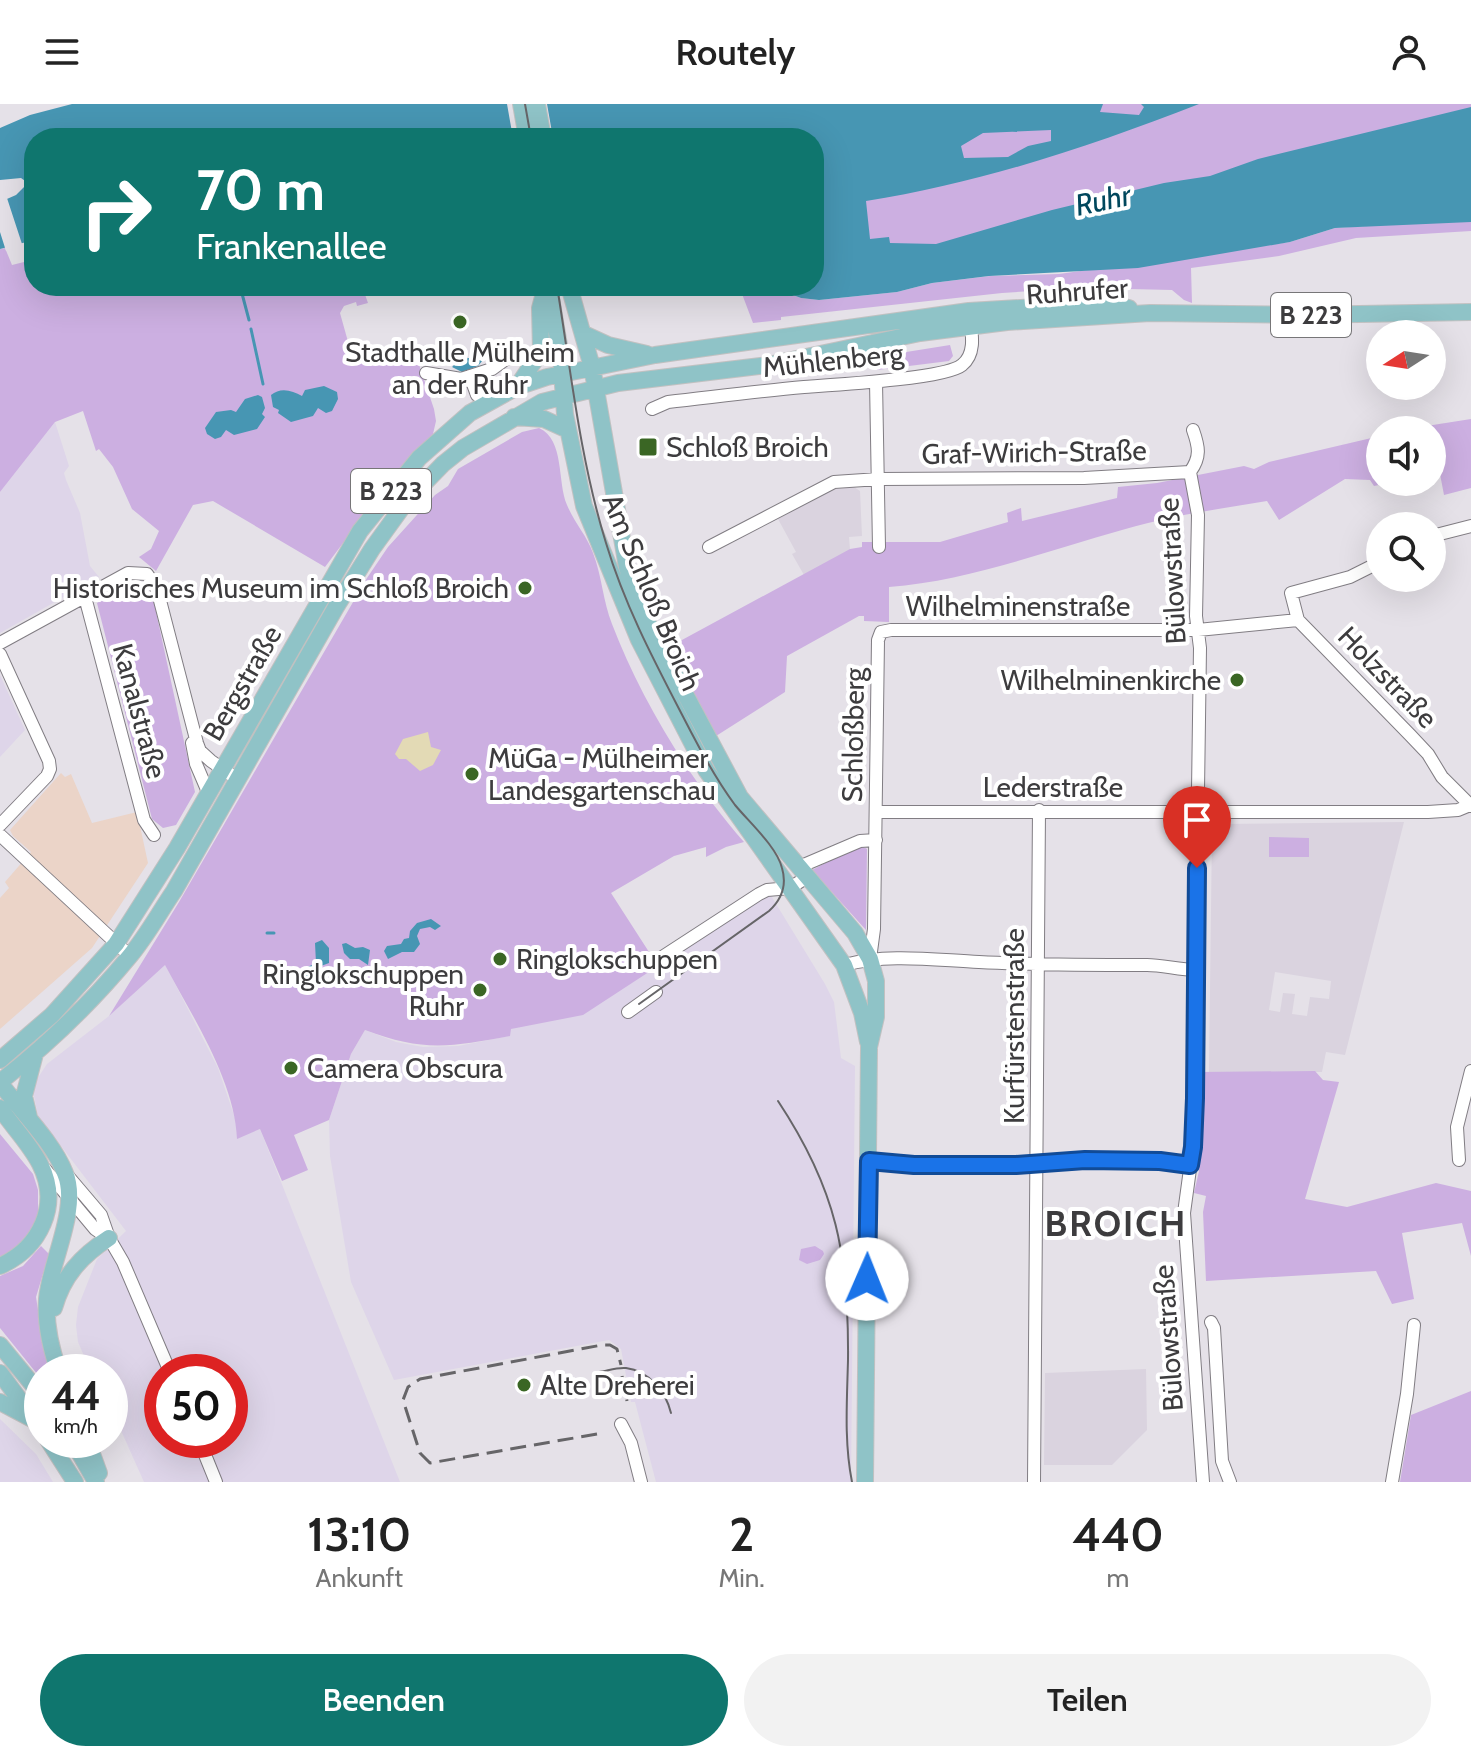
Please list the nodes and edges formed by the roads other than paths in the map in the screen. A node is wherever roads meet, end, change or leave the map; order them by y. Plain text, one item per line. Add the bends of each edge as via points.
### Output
1 (521, 104) edge
2 (537, 104) edge
3 (525, 128) edge
4 (541, 128) edge
5 (544, 296) edge
6 (549, 296) edge
7 (572, 296) edge
8 (1471, 312) edge
9 (970, 319) junction
10 (584, 334) junction
11 (516, 352) dead end
12 (655, 355) junction
13 (592, 367) junction
14 (426, 373) dead end
15 (562, 373) junction
16 (470, 376) junction
17 (876, 382) junction
18 (517, 387) junction
19 (596, 387) junction
20 (477, 395) dead end
21 (563, 395) junction
22 (652, 409) dead end
23 (513, 417) junction
24 (568, 430) junction
25 (1193, 430) dead end
26 (1190, 473) junction
27 (879, 479) junction
28 (1471, 526) edge
29 (1446, 532) edge
30 (709, 547) dead end
31 (879, 547) dead end
32 (1366, 569) edge
33 (85, 597) junction
34 (1298, 620) junction
35 (1198, 630) junction
36 (881, 632) joint
37 (0, 643) edge
38 (0, 654) edge
39 (193, 732) junction
40 (222, 769) junction
41 (237, 779) junction
42 (208, 792) junction
43 (1470, 806) edge
44 (1039, 810) junction
45 (876, 812) junction
46 (1198, 814) junction
47 (0, 825) edge
48 (0, 835) edge
49 (154, 835) dead end
50 (876, 840) junction
51 (803, 872) junction
52 (790, 888) junction
53 (116, 944) junction
54 (130, 956) junction
55 (870, 959) junction
56 (656, 961) dead end
57 (844, 965) junction
58 (1039, 965) junction
59 (1196, 970) junction
60 (656, 992) dead end
61 (628, 1012) dead end
62 (869, 1047) junction
63 (35, 1054) junction
64 (0, 1060) edge
65 (1471, 1071) edge
66 (0, 1082) edge
67 (0, 1108) edge
68 (0, 1123) edge
69 (23, 1128) junction
70 (1459, 1160) dead end
71 (869, 1161) junction
72 (40, 1164) junction
73 (1037, 1164) junction
74 (1190, 1165) junction
75 (67, 1175) junction
76 (69, 1197) junction
77 (109, 1238) junction
78 (0, 1266) edge
79 (1211, 1322) dead end
80 (1414, 1325) dead end
81 (48, 1329) junction
82 (0, 1345) edge
83 (54, 1354) edge
84 (162, 1354) edge
85 (0, 1373) edge
86 (24, 1374) edge
87 (0, 1402) edge
88 (24, 1406) edge
89 (24, 1417) edge
90 (621, 1424) dead end
91 (60, 1458) edge
92 (82, 1458) edge
93 (94, 1458) edge
94 (206, 1458) edge
95 (75, 1482) edge
96 (96, 1482) edge
97 (103, 1482) edge
98 (216, 1482) edge
99 (641, 1482) edge
100 (865, 1482) edge
101 (1034, 1482) edge
102 (1203, 1482) edge
103 (1230, 1482) edge
104 (1392, 1482) edge

1 - 3 main road
2 - 4 main road
5 - 18 main road via 541,351
6 - 15 main road, Am Schloß Broich
7 - 10 main road, Am Schloß Broich
8 - 9 main road, Ruhrufer / B 223 via 1150,313 1103,303
9 - 12 main road, Ruhrufer / B 223
9 - 17 street, Mühlenberg via 971,352 959,368
9 - 19 main road, Ruhrufer / B 223 via 768,365
10 - 12 main road
10 - 13 main road, Am Schloß Broich
11 - 16 street
12 - 13 main road, Ruhrufer / B 223
13 - 15 main road, Ruhrufer / B 223
13 - 19 main road, Am Schloß Broich
14 - 16 street
15 - 18 main road, Bergstraße / B 223
15 - 21 main road, Am Schloß Broich
16 - 20 street
17 - 22 street, Mühlenberg via 668,402
17 - 27 street
18 - 40 main road, Bergstraße / B 223 via 450,430 419,458 369,519
19 - 21 main road, Ruhrufer / B 223
19 - 51 main road, Am Schloß Broich via 635,595 726,775
21 - 23 main road, Bergstraße / B 223
21 - 24 main road, Am Schloß Broich
23 - 24 main road via 544,419
23 - 41 main road, Bergstraße / B 223 via 443,464 406,502 336,607
24 - 52 main road, Am Schloß Broich via 584,506 639,640 706,770
25 - 26 street, Bülowstraße via 1199,459
26 - 27 street, Graf-Wirich-Straße
26 - 35 street, Bülowstraße via 1197,510
27 - 30 street, Graf-Wirich-Straße via 825,485
27 - 31 street
28 - 29 street
32 - 34 street via 1291,593
33 - 37 street
33 - 39 street via 128,573 147,574 157,589
33 - 49 street, Kanalstraße via 144,820
34 - 35 street, Wilhelminenstraße
34 - 43 street, Holzstraße via 1428,754
35 - 36 street, Wilhelminenstraße
35 - 46 street, Bülowstraße
36 - 45 street, Schloßberg
38 - 47 street via 50,769
39 - 40 street via 200,751
39 - 42 street via 192,748
40 - 41 street
40 - 42 main road, Bergstraße / B 223
41 - 54 main road, Bergstraße / B 223 via 174,891
42 - 53 main road, Bergstraße / B 223
43 - 46 street, Lederstraße via 1428,812
44 - 45 street, Lederstraße
44 - 46 street, Lederstraße
44 - 58 street, Kurfürstenstraße
45 - 50 street, Schloßberg
46 - 59 street, Bülowstraße
48 - 53 street
50 - 51 street, Schloßberg via 860,841
50 - 55 street, Schloßberg
51 - 52 street
51 - 55 main road, Am Schloß Broich
52 - 56 street via 759,894
52 - 57 main road, Am Schloß Broich
53 - 54 street
53 - 64 main road, Bergstraße / B 223 via 52,1015
54 - 63 main road, Bergstraße / B 223
55 - 57 street
55 - 58 street
55 - 62 main road, Am Schloß Broich via 876,1017
57 - 62 main road, Am Schloß Broich
58 - 59 street
58 - 73 street, Kurfürstenstraße
59 - 74 street, Bülowstraße
60 - 61 street
62 - 71 main road
63 - 66 main road, Bergstraße / B 223
63 - 69 main road via 24,1096
65 - 70 street via 1457,1127
66 - 69 main road
67 - 69 main road
68 - 69 main road
69 - 72 main road
69 - 75 main road via 56,1156
71 - 73 street
71 - 100 main road
72 - 76 street
72 - 78 main road via 48,1189 40,1233 16,1259
73 - 74 street via 1085,1160
73 - 101 street, Kurfürstenstraße
74 - 102 street, Bülowstraße via 1184,1213
75 - 76 main road
75 - 77 street via 101,1215
76 - 77 street
76 - 81 main road via 49,1285
77 - 81 main road via 72,1268
77 - 84 street
79 - 103 street via 1222,1461
80 - 104 street
81 - 83 main road
82 - 86 main road
85 - 88 main road
87 - 89 main road
90 - 99 street
91 - 95 main road
92 - 96 main road
93 - 97 main road
94 - 98 street

